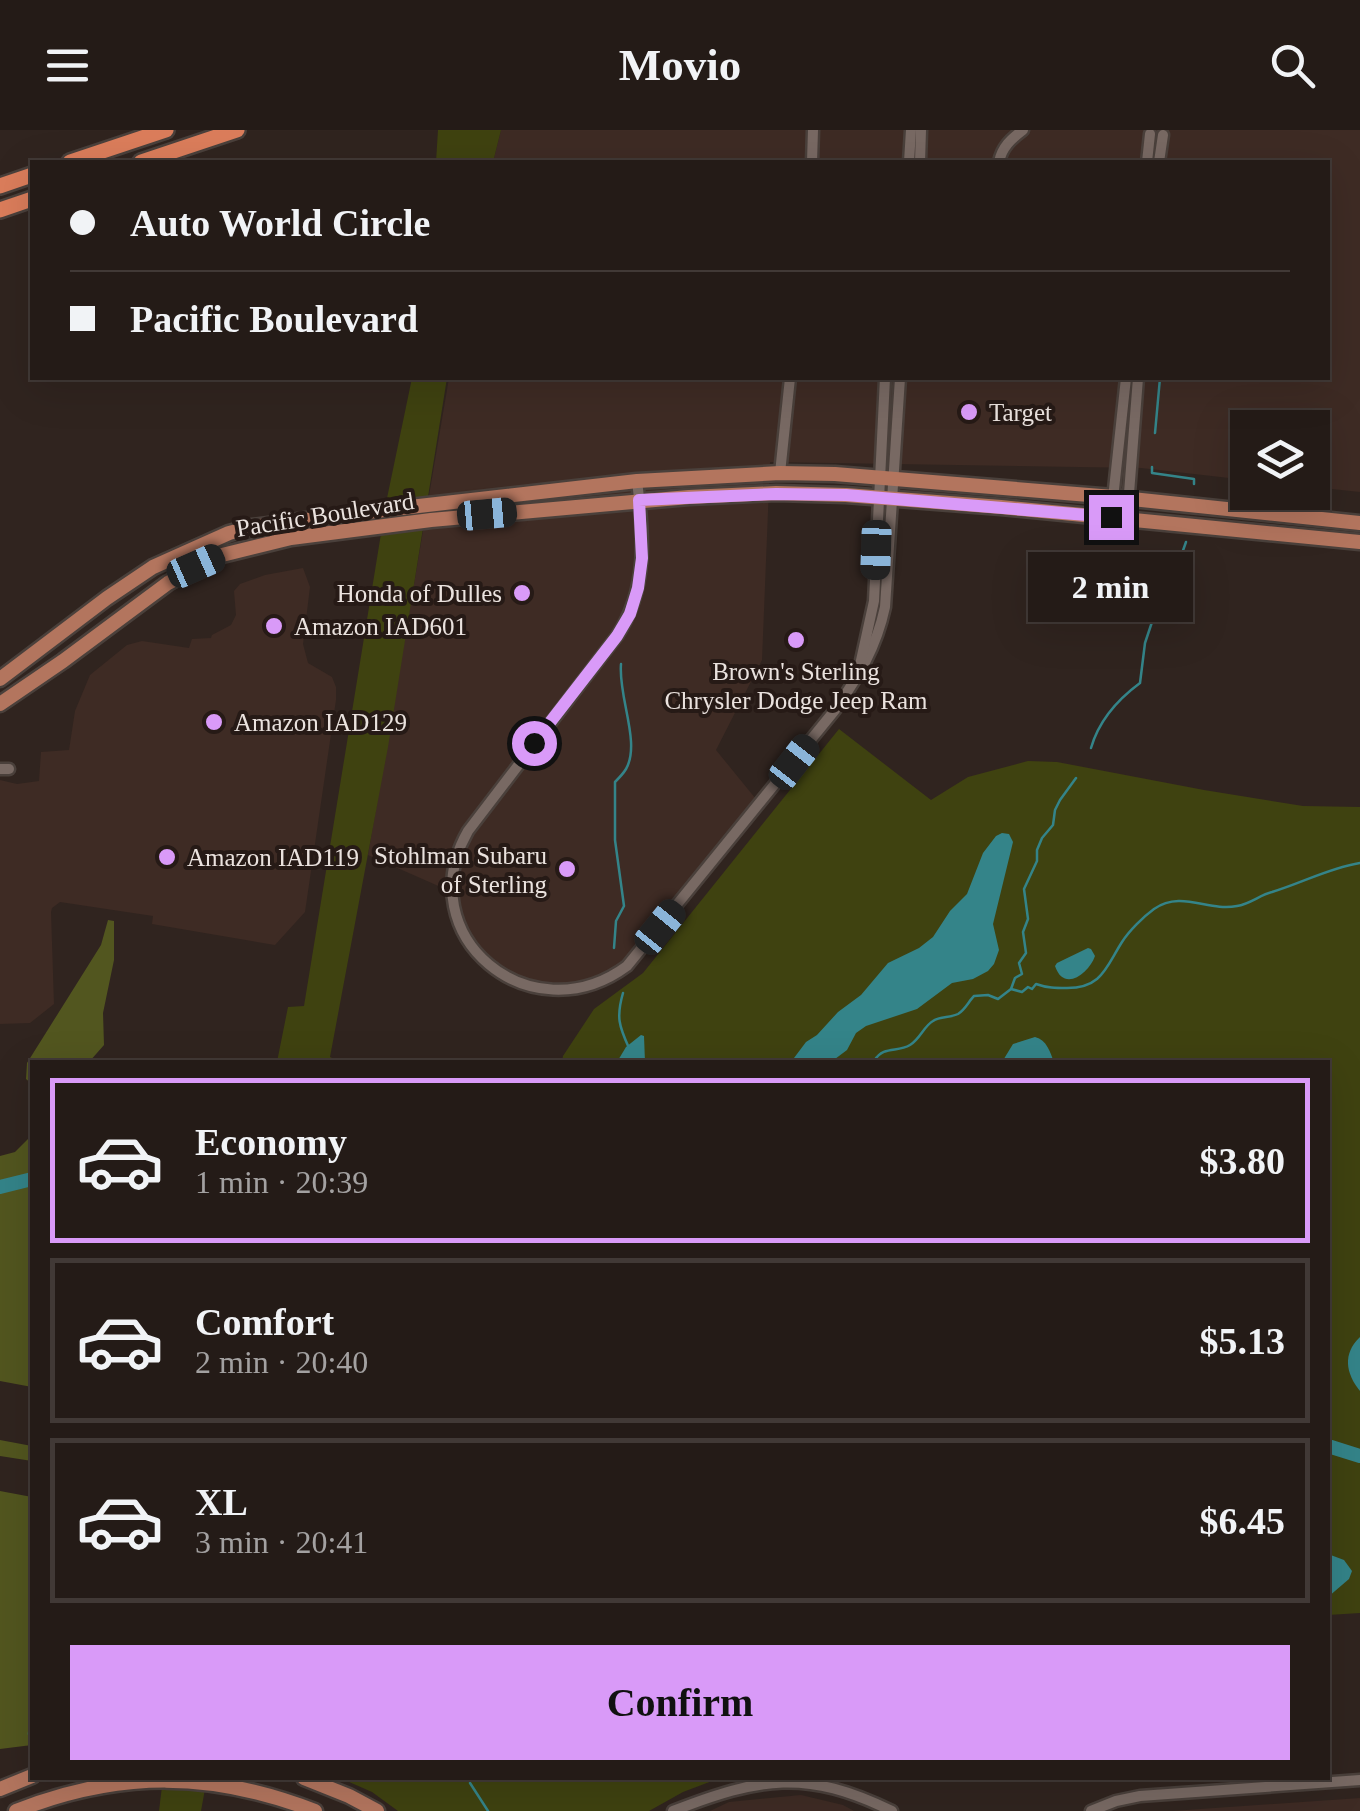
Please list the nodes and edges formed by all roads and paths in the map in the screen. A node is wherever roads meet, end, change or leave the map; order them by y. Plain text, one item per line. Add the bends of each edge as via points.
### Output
1 (166, 130) edge
2 (237, 130) edge
3 (813, 130) edge
4 (911, 130) edge
5 (920, 130) edge
6 (1023, 130) edge
7 (76, 160) edge
8 (147, 160) edge
9 (812, 160) edge
10 (910, 160) edge
11 (920, 160) edge
12 (1000, 160) edge
13 (1148, 160) edge
14 (1160, 160) edge
15 (30, 176) edge
16 (0, 186) edge
17 (30, 200) edge
18 (0, 210) edge
19 (790, 380) edge
20 (885, 380) edge
21 (900, 380) edge
22 (1126, 380) edge
23 (1138, 380) edge
24 (780, 473) junction
25 (887, 478) junction
26 (637, 481) junction
27 (886, 497) junction
28 (1120, 498) junction
29 (639, 500) junction
30 (432, 513) junction
31 (1119, 518) junction
32 (1357, 522) edge
33 (1360, 543) edge
34 (0, 679) edge
35 (0, 704) edge
36 (30, 1777) edge
37 (309, 1780) edge
38 (1360, 1780) edge
39 (0, 1789) edge
40 (706, 1799) junction
41 (16, 1811) edge
42 (315, 1811) edge
43 (377, 1811) edge
44 (673, 1811) edge
45 (689, 1811) edge
46 (892, 1811) edge
47 (1091, 1811) edge

1 - 7 highway
2 - 8 highway
3 - 9 street
4 - 10 street
5 - 11 street
6 - 12 street
13 - 14 street via 1156,134
15 - 16 highway
17 - 18 highway
19 - 24 street
20 - 25 street
21 - 25 street
22 - 28 street
23 - 28 street
24 - 25 main road, Pacific Boulevard
24 - 26 main road, Pacific Boulevard
25 - 27 street
25 - 28 main road, Pacific Boulevard
26 - 29 street
26 - 30 main road, Pacific Boulevard
27 - 29 main road, Pacific Boulevard
27 - 29 street via 874,600 856,677 823,726 627,966 590,986 524,986 492,968 468,941 452,892 457,853 630,614 642,558
27 - 31 main road, Pacific Boulevard
28 - 31 street
28 - 32 main road, Pacific Boulevard
29 - 30 main road, Pacific Boulevard
30 - 34 main road, Pacific Boulevard via 374,511 230,533 132,581
30 - 35 main road, Pacific Boulevard via 218,556 168,583
31 - 33 main road, Pacific Boulevard
36 - 39 main road
37 - 43 main road
38 - 47 street via 1140,1796
40 - 44 street
40 - 45 street
40 - 46 street via 758,1784 797,1782 845,1790
41 - 42 main road via 86,1788 154,1780 240,1787

